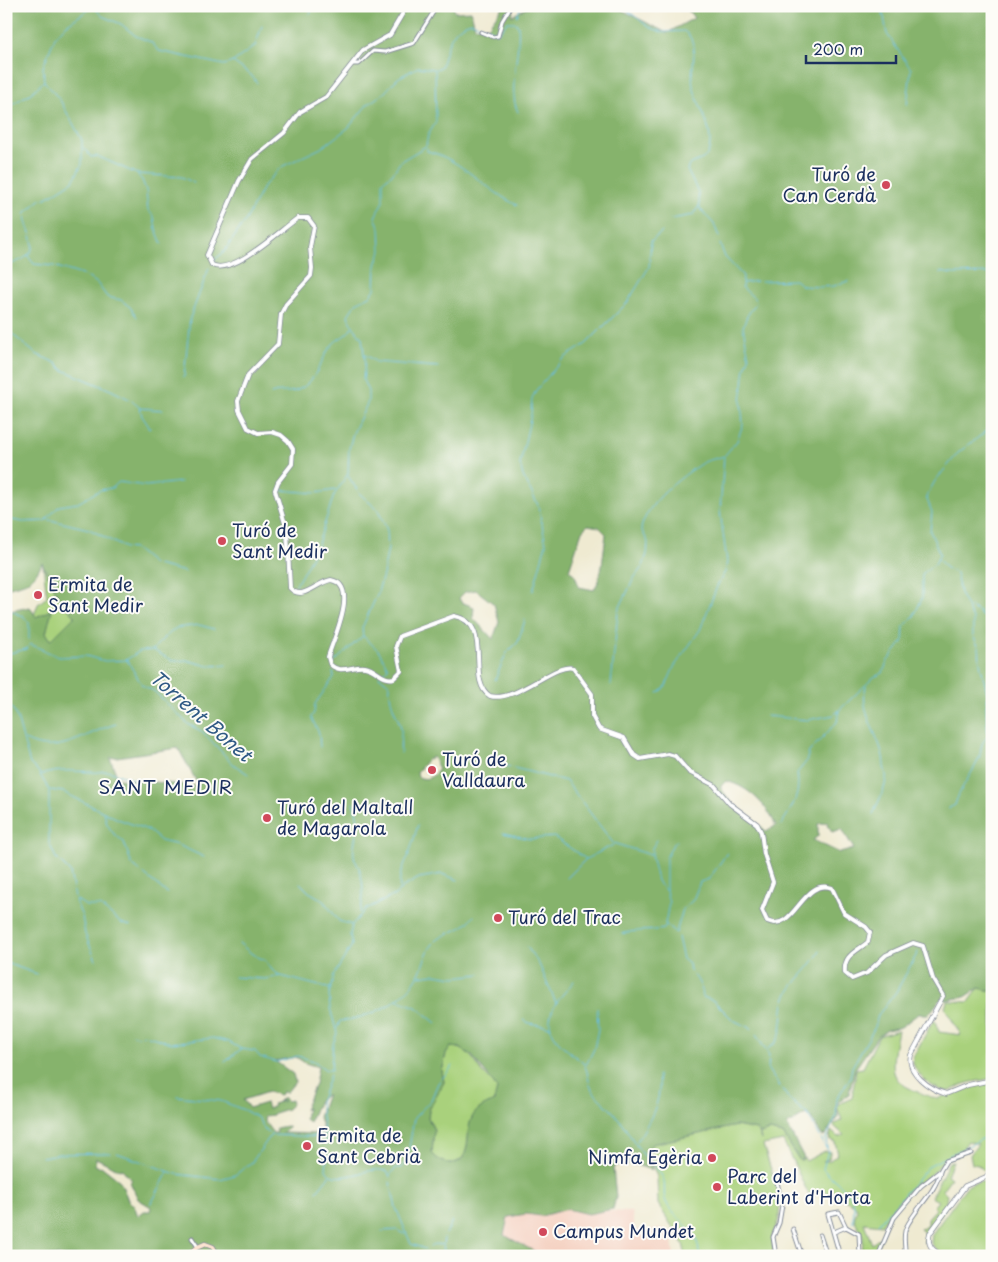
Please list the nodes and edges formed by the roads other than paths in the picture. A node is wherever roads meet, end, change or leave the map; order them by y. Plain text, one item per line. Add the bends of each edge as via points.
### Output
1 (407, 6) edge
2 (437, 6) edge
3 (510, 6) edge
4 (481, 32) dead end
5 (353, 64) junction
6 (992, 1080) edge
7 (971, 1153) dead end
8 (992, 1170) edge
9 (940, 1171) junction
10 (777, 1182) dead end
11 (846, 1227) junction
12 (793, 1229) dead end
13 (834, 1232) junction
14 (820, 1234) dead end
15 (192, 1238) dead end
16 (199, 1245) junction
17 (187, 1256) edge
18 (216, 1256) edge
19 (776, 1256) edge
20 (802, 1256) edge
21 (827, 1256) edge
22 (840, 1256) edge
23 (860, 1256) edge
24 (878, 1256) edge
25 (905, 1256) edge
26 (943, 1256) edge

1 - 5 street via 390,35 365,48
2 - 5 street via 414,43 384,52 373,51 359,64
3 - 4 street via 498,36 493,38
5 - 6 street via 326,97 300,112 284,133 252,159 238,181 207,257 212,266 222,267 248,255 298,218 306,217 313,224 311,276 286,304 281,314 278,344 248,375 240,391 238,406 248,428 258,433 281,435 293,449 292,464 276,490 287,530 290,588 296,593 304,593 330,580 344,590 344,602 328,657 330,664 339,670 365,667 386,678 394,678 401,670 396,646 400,636 454,616 465,620 475,633 481,685 490,696 519,691 563,667 574,668 592,694 592,716 600,729 624,738 640,759 668,754 675,756 689,772 714,784 730,804 757,824 773,879 772,890 762,907 766,920 776,923 785,920 808,894 827,887 834,890 846,915 868,929 870,934 868,942 853,951 846,961 848,977 857,978 886,955 916,943 924,949 933,979 942,993 941,1002 911,1057 913,1072 946,1094
7 - 9 street via 946,1161
8 - 26 street via 986,1177 965,1186 930,1233 930,1246
9 - 24 street via 921,1186 894,1218
9 - 25 street via 928,1199 906,1228
10 - 19 street via 782,1205 773,1237
11 - 13 street
11 - 13 street via 839,1212 828,1214
11 - 23 street via 859,1235
12 - 20 street
13 - 22 street
14 - 21 street
15 - 16 street
16 - 17 main road
16 - 18 main road via 213,1247

